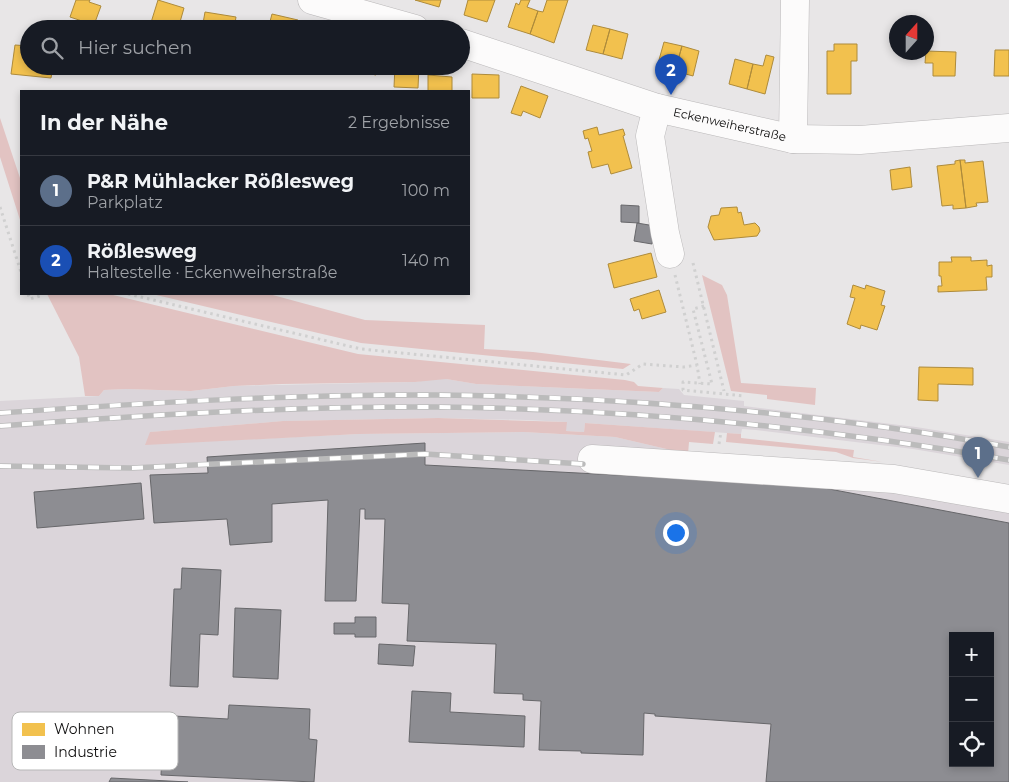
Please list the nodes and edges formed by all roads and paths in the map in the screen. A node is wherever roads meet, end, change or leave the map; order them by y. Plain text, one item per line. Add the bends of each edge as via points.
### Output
1 (312, 0) edge
2 (795, 0) edge
3 (383, 20) edge
4 (470, 46) edge
5 (657, 108) junction
6 (1009, 128) edge
7 (793, 139) junction
8 (0, 207) edge
9 (681, 258) junction
10 (20, 269) edge
11 (28, 295) edge
12 (43, 295) edge
13 (132, 295) edge
14 (704, 306) junction
15 (698, 365) junction
16 (700, 384) junction
17 (724, 390) dead end
18 (744, 396) dead end
19 (592, 460) dead end
20 (1009, 499) edge

1 - 3 street
2 - 7 street
4 - 5 street, Eckenweiherstraße
5 - 7 street, Eckenweiherstraße
5 - 9 street via 650,136 665,233
6 - 7 street, Eckenweiherstraße via 860,140
8 - 10 path
9 - 14 path
9 - 15 path
11 - 12 path via 30,299
13 - 15 path via 343,345 394,353 626,375 643,364
14 - 16 path via 693,309 712,384
14 - 17 path
15 - 16 path
16 - 18 path via 683,382 683,390
19 - 20 street via 894,479

